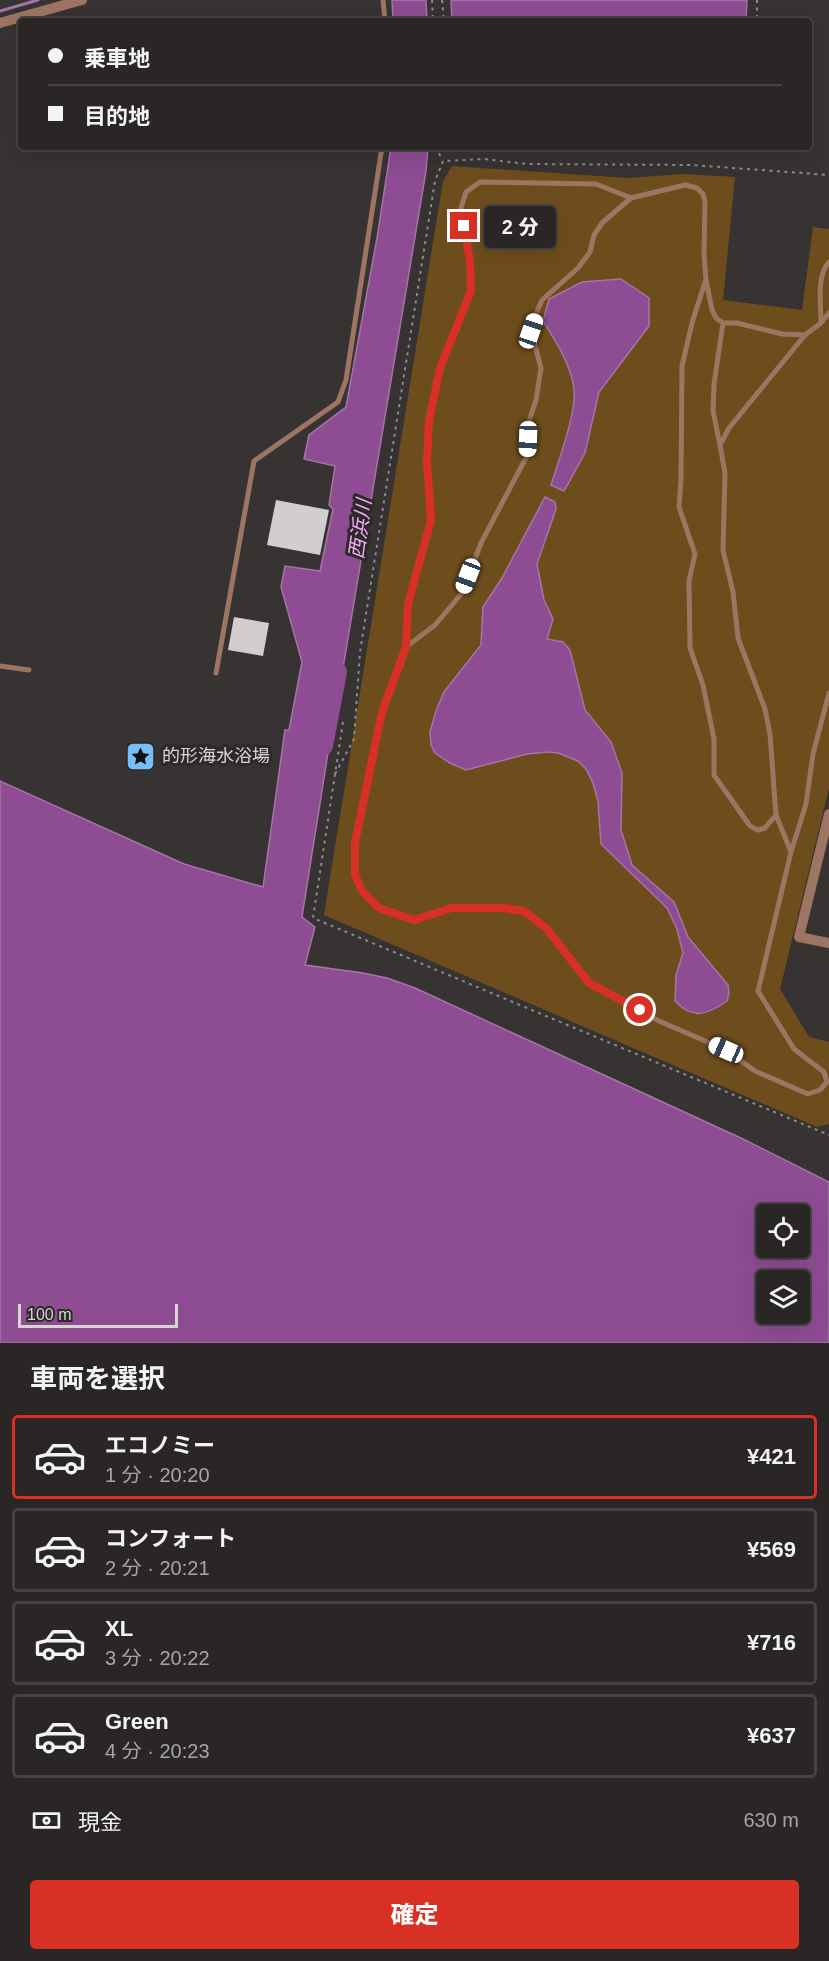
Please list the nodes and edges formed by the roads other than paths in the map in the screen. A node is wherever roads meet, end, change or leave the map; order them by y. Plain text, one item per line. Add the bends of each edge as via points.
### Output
1 (82, 0) edge
2 (383, 0) edge
3 (384, 18) edge
4 (0, 23) edge
5 (382, 150) edge
6 (631, 198) junction
7 (829, 262) edge
8 (706, 280) junction
9 (829, 313) edge
10 (723, 323) junction
11 (821, 323) junction
12 (805, 335) junction
13 (720, 445) junction
14 (406, 647) junction
15 (0, 666) edge
16 (29, 670) dead end
17 (216, 673) dead end
18 (829, 693) edge
19 (829, 814) edge
20 (776, 815) junction
21 (791, 852) junction
22 (829, 944) edge
23 (829, 1066) edge
24 (824, 1072) junction
25 (828, 1082) edge

1 - 4 street
2 - 3 lane
5 - 17 lane via 346,380 338,402 254,460
6 - 8 lane via 685,185 697,188 705,202
6 - 14 lane via 602,223 579,268 537,309 531,331 541,368 529,421 528,456 481,543 462,592 435,625
6 - 14 lane via 597,184 480,182 466,192 461,208 471,291 440,368 429,421 431,520 408,604
7 - 11 lane via 821,284
8 - 10 lane via 712,310
8 - 20 lane via 682,366 679,507 694,554 689,581 690,648 703,685 714,739 714,775 750,826 765,828
9 - 11 lane
10 - 12 lane
10 - 13 lane via 712,411
11 - 12 lane
12 - 13 lane via 729,428
13 - 20 lane via 725,473 723,550 738,638 765,709
14 - 25 lane via 382,712 355,843 355,875 362,891 379,908 414,920 452,908 524,911 547,929 589,983 659,1021 726,1050 755,1071 808,1094
15 - 16 lane
18 - 21 lane via 813,754 806,804
19 - 22 street via 799,937
20 - 21 lane
21 - 24 lane via 758,991 794,1049
23 - 24 lane
24 - 25 lane

